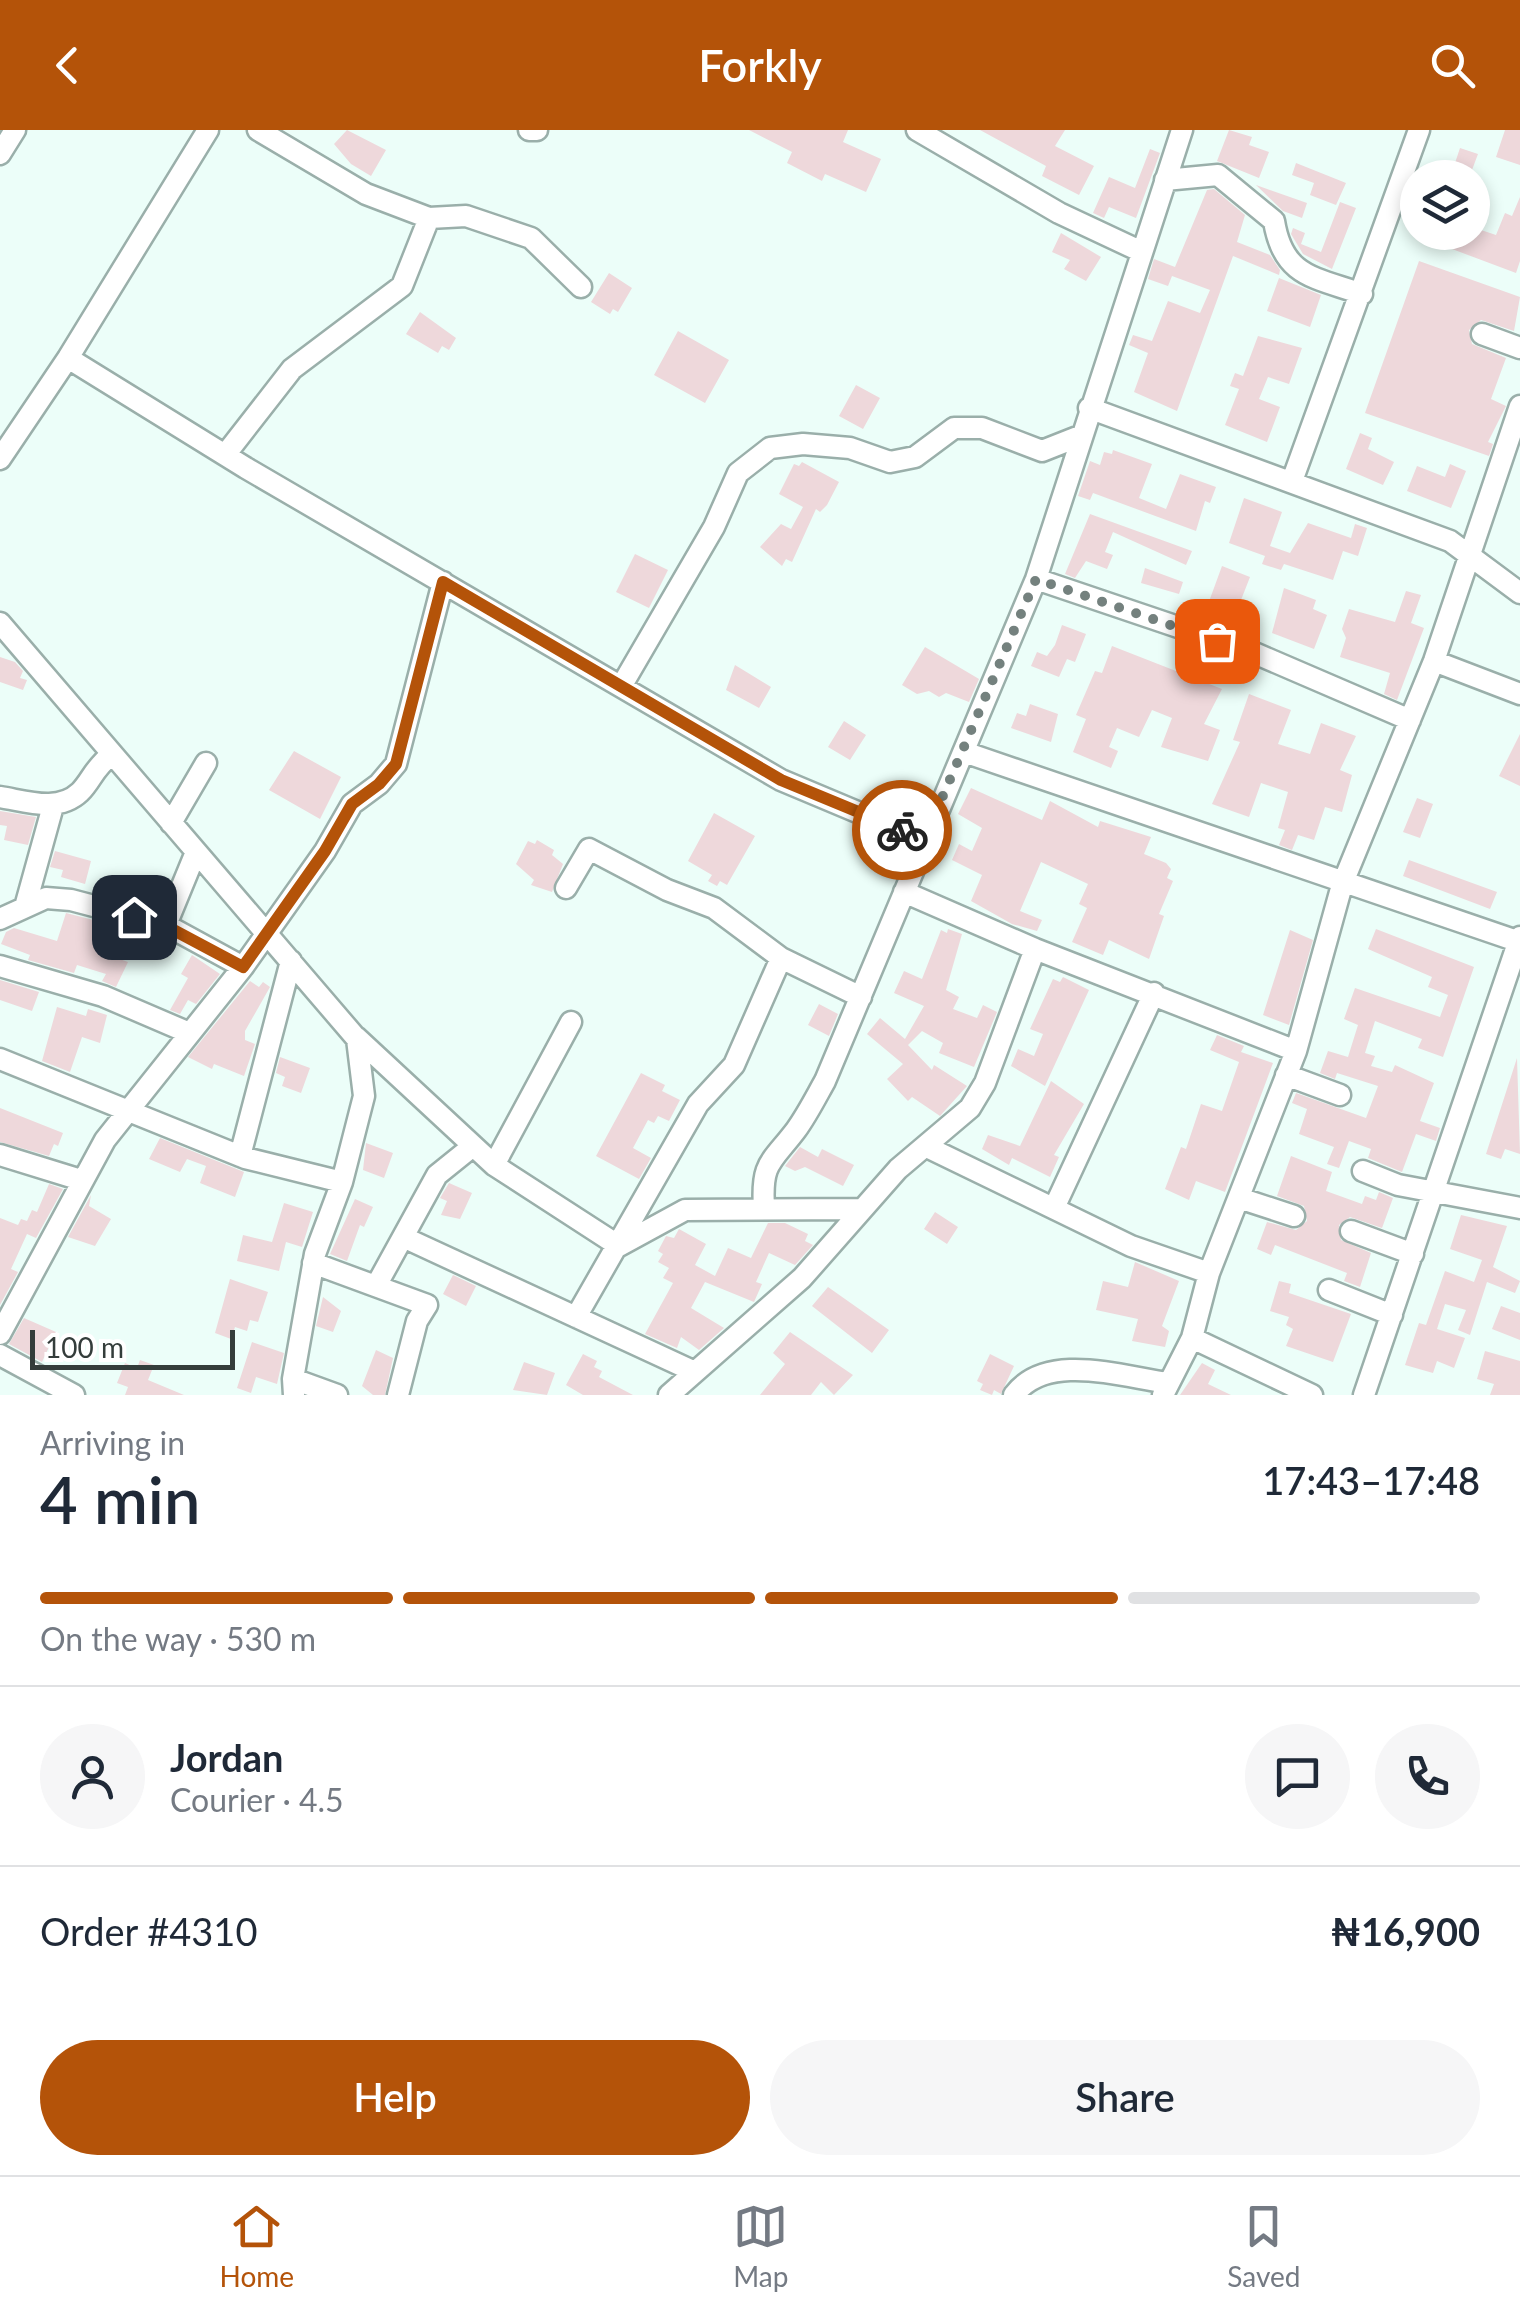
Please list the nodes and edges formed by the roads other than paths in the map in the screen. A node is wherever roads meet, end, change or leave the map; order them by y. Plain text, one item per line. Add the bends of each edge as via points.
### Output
1 (15, 130) edge
2 (208, 130) edge
3 (258, 130) edge
4 (528, 130) edge
5 (537, 130) edge
6 (916, 130) edge
7 (1182, 130) edge
8 (1420, 130) edge
9 (0, 154) edge
10 (1165, 180) junction
11 (429, 218) junction
12 (1140, 251) junction
13 (581, 286) dead end
14 (1362, 294) junction
15 (1482, 334) dead end
16 (1520, 348) edge
17 (68, 358) junction
18 (1088, 408) junction
19 (1519, 411) edge
20 (1080, 436) junction
21 (224, 455) junction
22 (0, 459) edge
23 (1292, 482) junction
24 (1467, 555) junction
25 (1036, 579) junction
26 (443, 582) junction
27 (1520, 594) edge
28 (0, 623) edge
29 (1434, 661) junction
30 (622, 685) junction
31 (1520, 694) edge
32 (1410, 720) junction
33 (964, 752) junction
34 (112, 754) junction
35 (206, 762) dead end
36 (0, 797) edge
37 (53, 806) junction
38 (171, 823) junction
39 (924, 840) junction
40 (196, 852) junction
41 (1342, 884) junction
42 (566, 888) dead end
43 (904, 892) junction
44 (25, 908) junction
45 (0, 919) edge
46 (166, 926) junction
47 (267, 933) junction
48 (1519, 939) edge
49 (1035, 949) junction
50 (782, 958) junction
51 (291, 961) junction
52 (0, 966) edge
53 (243, 967) junction
54 (1154, 992) junction
55 (861, 997) junction
56 (570, 1022) dead end
57 (187, 1032) junction
58 (354, 1036) junction
59 (1296, 1051) junction
60 (0, 1060) edge
61 (1286, 1076) junction
62 (1340, 1095) dead end
63 (130, 1111) junction
64 (474, 1146) junction
65 (928, 1148) junction
66 (0, 1156) edge
67 (240, 1156) junction
68 (494, 1165) junction
69 (1363, 1170) dead end
70 (81, 1180) junction
71 (342, 1182) junction
72 (1434, 1193) junction
73 (1238, 1198) junction
74 (764, 1208) junction
75 (1054, 1208) junction
76 (1520, 1208) edge
77 (861, 1209) junction
78 (1294, 1216) dead end
79 (1350, 1231) dead end
80 (403, 1236) junction
81 (620, 1246) junction
82 (1413, 1254) junction
83 (313, 1263) junction
84 (1209, 1274) junction
85 (376, 1286) junction
86 (1329, 1290) dead end
87 (1392, 1315) junction
88 (576, 1317) junction
89 (0, 1334) edge
90 (1192, 1338) junction
91 (0, 1355) edge
92 (696, 1372) junction
93 (293, 1387) edge
94 (1166, 1389) edge
95 (74, 1395) edge
96 (337, 1395) edge
97 (398, 1395) edge
98 (670, 1395) edge
99 (1014, 1395) edge
100 (1312, 1395) edge
101 (1364, 1395) edge

1 - 9 street
2 - 17 street
3 - 11 street via 366,194
4 - 5 street
6 - 12 street via 1059,213
7 - 10 street
8 - 14 street
10 - 12 street
10 - 14 street via 1218,175 1274,221 1288,264
11 - 13 street via 466,216 531,238
11 - 21 street via 402,286 292,369
12 - 18 street
14 - 23 street
15 - 16 street
17 - 21 street
17 - 22 street
18 - 20 street
18 - 23 street
19 - 24 street
20 - 25 street
20 - 30 street via 1042,452 982,428 954,428 915,457 890,462 850,448 770,448 738,473 714,528
21 - 26 street
23 - 24 street via 1450,541
24 - 27 street
24 - 29 street
25 - 32 street via 1252,652
25 - 33 street
26 - 30 street
26 - 47 street via 396,764 352,804
28 - 34 street
29 - 31 street
29 - 32 street
30 - 39 street via 781,780
32 - 41 street
33 - 39 street
33 - 41 street
34 - 37 street via 80,792
34 - 38 street
35 - 38 street
36 - 37 street
37 - 44 street
38 - 40 street
39 - 43 street
40 - 46 street
40 - 47 street
41 - 48 street
41 - 59 street
42 - 50 street via 588,849 714,908
43 - 49 street
43 - 55 street
44 - 45 street
44 - 46 street via 46,898 70,900
46 - 53 street
47 - 51 street
47 - 53 street
48 - 72 street
49 - 54 street
49 - 65 street via 984,1083 970,1108
50 - 55 street
50 - 81 street via 734,1065 698,1104
51 - 58 street
51 - 67 street
52 - 57 street via 103,996
53 - 57 street
54 - 59 street
54 - 75 street
55 - 74 street via 825,1081 797,1129 771,1155
56 - 68 street
57 - 63 street
58 - 64 street
58 - 71 street via 364,1096
59 - 61 street
60 - 63 street
61 - 62 street
61 - 73 street
63 - 67 street
63 - 70 street
64 - 68 street
64 - 80 street via 436,1175
65 - 75 street
65 - 77 street
66 - 70 street
67 - 71 street
68 - 81 street
69 - 72 street
70 - 89 street
71 - 83 street
72 - 76 street
72 - 82 street
73 - 78 street
73 - 84 street
74 - 77 street
74 - 81 street via 686,1210
75 - 84 street
77 - 92 street via 802,1278
79 - 82 street
80 - 85 street
80 - 88 street
81 - 88 street
82 - 87 street
83 - 85 street
83 - 93 street
84 - 90 street
85 - 97 street via 427,1306
86 - 87 street
87 - 101 street
88 - 92 street
90 - 94 street
90 - 100 street
91 - 95 street
92 - 98 street
93 - 96 street
94 - 99 street via 1054,1370 1027,1380

